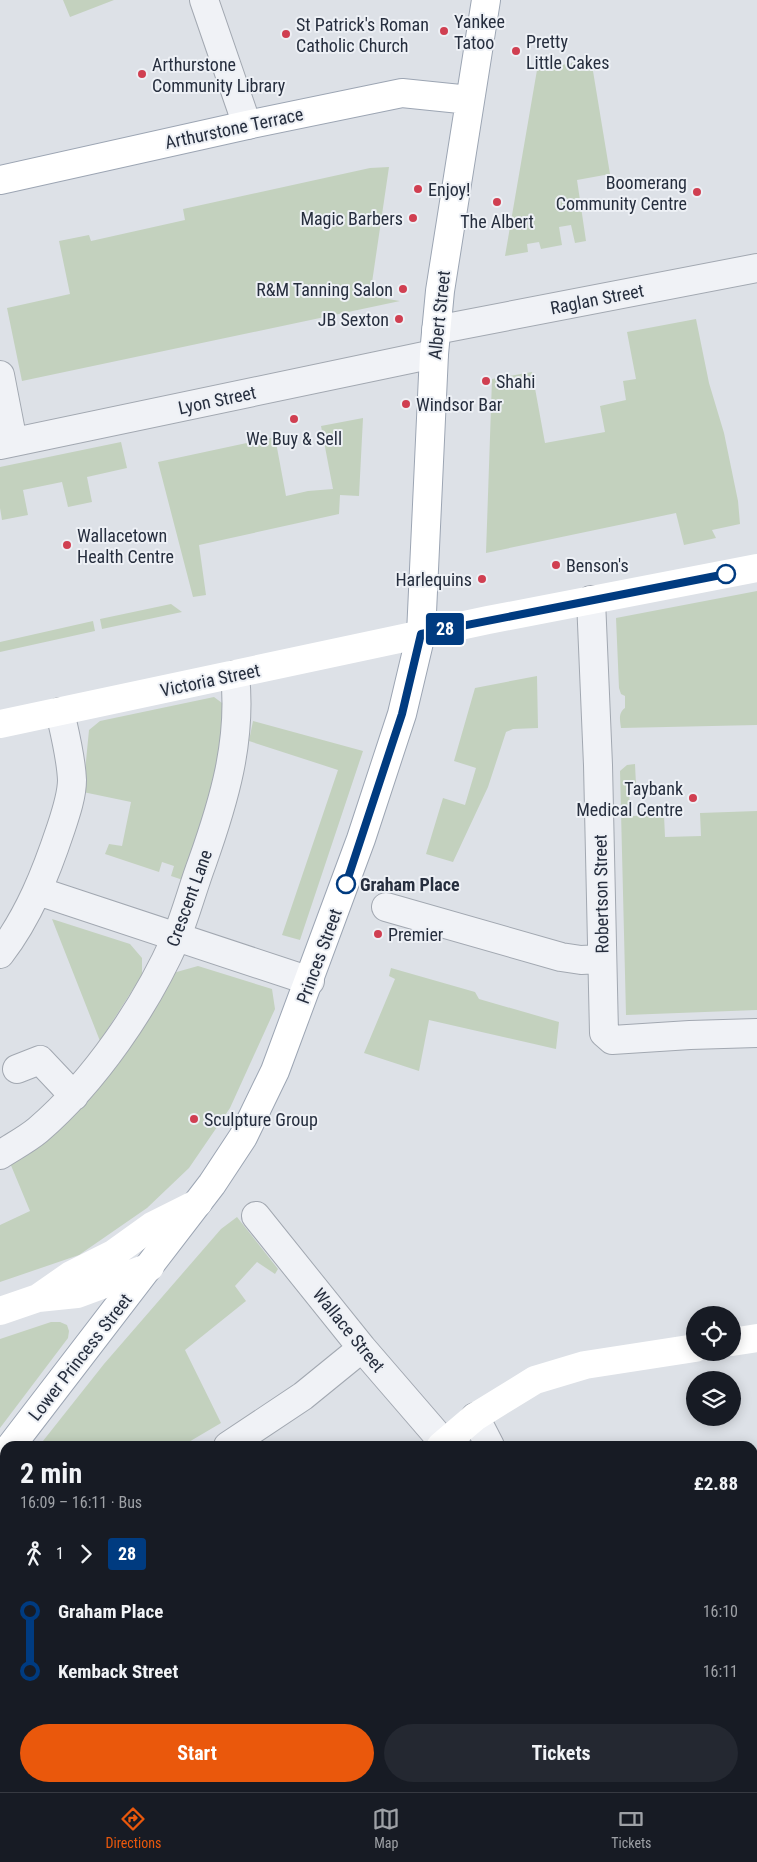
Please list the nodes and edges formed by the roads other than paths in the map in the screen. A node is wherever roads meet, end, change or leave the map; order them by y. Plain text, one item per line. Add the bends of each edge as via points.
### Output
1 (204, 0) edge
2 (486, 0) edge
3 (470, 100) junction
4 (247, 125) junction
5 (0, 180) edge
6 (757, 268) edge
7 (435, 342) junction
8 (0, 375) edge
9 (7, 444) edge
10 (757, 568) edge
11 (591, 600) junction
12 (421, 634) junction
13 (234, 674) junction
14 (60, 712) junction
15 (0, 724) edge
16 (38, 891) junction
17 (386, 907) dead end
18 (176, 937) junction
19 (0, 954) edge
20 (602, 959) junction
21 (310, 980) junction
22 (757, 1033) edge
23 (17, 1069) dead end
24 (74, 1096) junction
25 (0, 1155) edge
26 (198, 1203) junction
27 (256, 1216) dead end
28 (150, 1267) junction
29 (38, 1298) junction
30 (0, 1311) edge
31 (757, 1338) edge
32 (741, 1341) edge
33 (362, 1348) junction
34 (686, 1349) edge
35 (476, 1417) junction
36 (15, 1441) edge
37 (236, 1441) edge
38 (440, 1441) edge
39 (448, 1441) edge
40 (488, 1441) edge

1 - 4 street
2 - 3 main road, Albert Street
3 - 4 main road, Arthurstone Terrace via 402,93
3 - 7 main road, Albert Street
4 - 5 main road, Arthurstone Terrace
6 - 7 street, Raglan Street
7 - 9 street, Lyon Street
7 - 12 main road, Albert Street
8 - 9 street
10 - 11 main road, Victoria Street
11 - 12 main road, Victoria Street
11 - 20 street, Robertson Street
12 - 13 main road, Victoria Street
12 - 21 main road, Princes Street via 402,714
13 - 14 main road, Victoria Street
13 - 18 street, Crescent Lane via 237,708 235,743 218,816
14 - 15 main road, Victoria Street
14 - 16 street via 72,782 66,813
16 - 18 street
16 - 19 street via 16,933
17 - 20 street via 561,957
18 - 21 street
18 - 24 street, Crescent Lane via 129,1022
20 - 22 street, Robertson Street via 604,1033 612,1040
21 - 26 main road, Princes Street via 275,1071 244,1137
23 - 24 street via 40,1060
24 - 25 street, Crescent Lane via 36,1131
26 - 28 main road, Princes Street
26 - 29 main road, Princes Street via 152,1226 113,1254 71,1275
27 - 33 street, Wallace Street
28 - 29 main road, Princes Street via 77,1294
28 - 36 main road, Lower Princess Street
29 - 30 main road, Princes Street
31 - 32 main road
33 - 37 street via 303,1396
33 - 38 street, Wallace Street
34 - 35 main road via 584,1365 535,1380
35 - 39 main road
35 - 40 street

